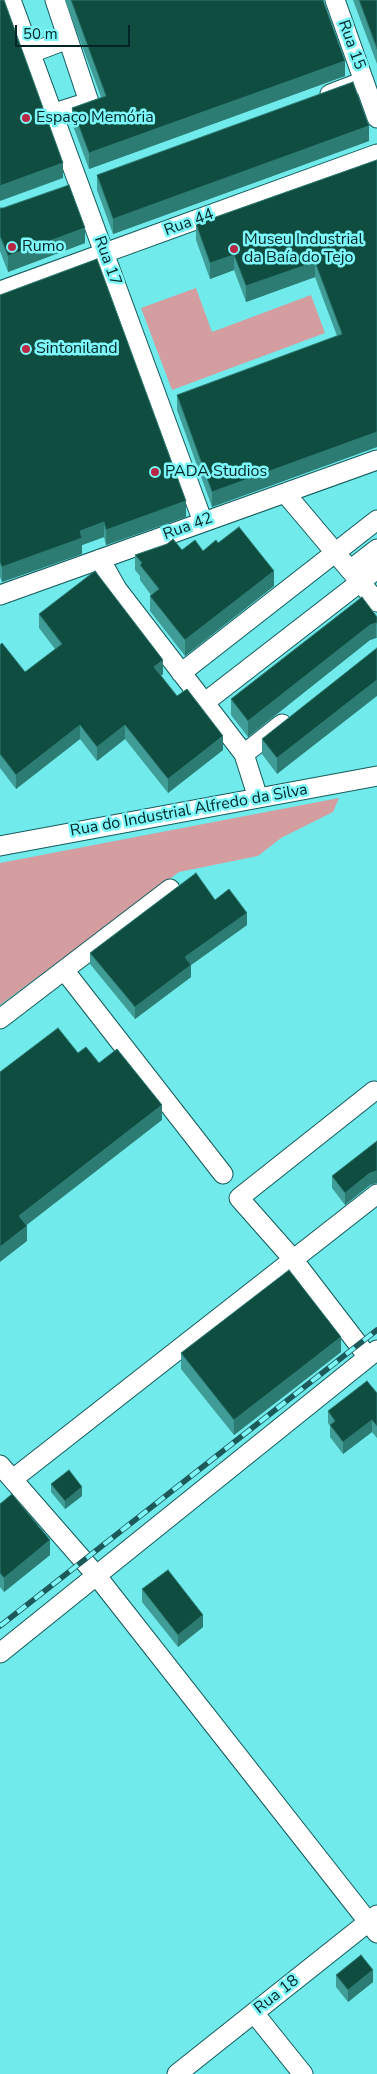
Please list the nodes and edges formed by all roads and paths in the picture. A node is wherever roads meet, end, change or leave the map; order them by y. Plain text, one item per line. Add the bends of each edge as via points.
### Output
1 (11, 0) edge
2 (55, 0) edge
3 (335, 0) edge
4 (68, 39) junction
5 (31, 53) junction
6 (364, 82) junction
7 (309, 101) edge
8 (54, 113) junction
9 (377, 118) edge
10 (377, 154) edge
11 (97, 178) edge
12 (70, 188) junction
13 (104, 254) junction
14 (0, 291) edge
15 (377, 460) edge
16 (285, 493) junction
17 (377, 520) edge
18 (203, 522) junction
19 (377, 549) edge
20 (336, 553) junction
21 (100, 559) junction
22 (377, 569) edge
23 (355, 576) junction
24 (0, 596) edge
25 (377, 602) edge
26 (181, 673) junction
27 (204, 703) junction
28 (299, 711) edge
29 (244, 754) junction
30 (377, 776) edge
31 (258, 798) junction
32 (0, 846) edge
33 (170, 888) dead end
34 (64, 970) junction
35 (0, 1019) edge
36 (374, 1091) dead end
37 (223, 1174) dead end
38 (377, 1194) edge
39 (292, 1258) junction
40 (372, 1353) edge
41 (0, 1465) edge
42 (12, 1479) junction
43 (96, 1575) junction
44 (0, 1652) edge
45 (374, 1923) edge
46 (254, 2013) junction
47 (177, 2074) edge
48 (303, 2074) edge

1 - 5 street, Rua 17
2 - 4 street
3 - 6 street, Rua 15 via 365,57
4 - 5 street
4 - 8 street via 89,102
5 - 8 street, Rua 17
6 - 7 street
6 - 9 street, Rua 15
8 - 12 street, Rua 17
10 - 13 street, Rua 44
11 - 12 street
12 - 13 street, Rua 17
13 - 14 street, Rua 44
13 - 18 street, Rua 17
15 - 16 street, Rua 42
16 - 18 street, Rua 42
16 - 20 street
17 - 20 street
18 - 21 street, Rua 42
19 - 23 street
20 - 23 street
20 - 26 street
21 - 24 street, Rua 42
21 - 26 street via 117,589
22 - 23 street
23 - 25 street
23 - 27 street
26 - 27 street
27 - 29 street
28 - 29 street
29 - 31 street
30 - 31 street, Rua do Industrial Alfredo da Silva
31 - 32 street, Rua do Industrial Alfredo da Silva
33 - 34 street
34 - 35 street
34 - 37 street
36 - 39 street via 239,1198
38 - 39 street
39 - 40 street
39 - 42 street
40 - 43 street
41 - 42 street
42 - 43 street
43 - 44 street
43 - 45 street
45 - 46 street, Rua 18
46 - 47 street, Rua 18
46 - 48 street

